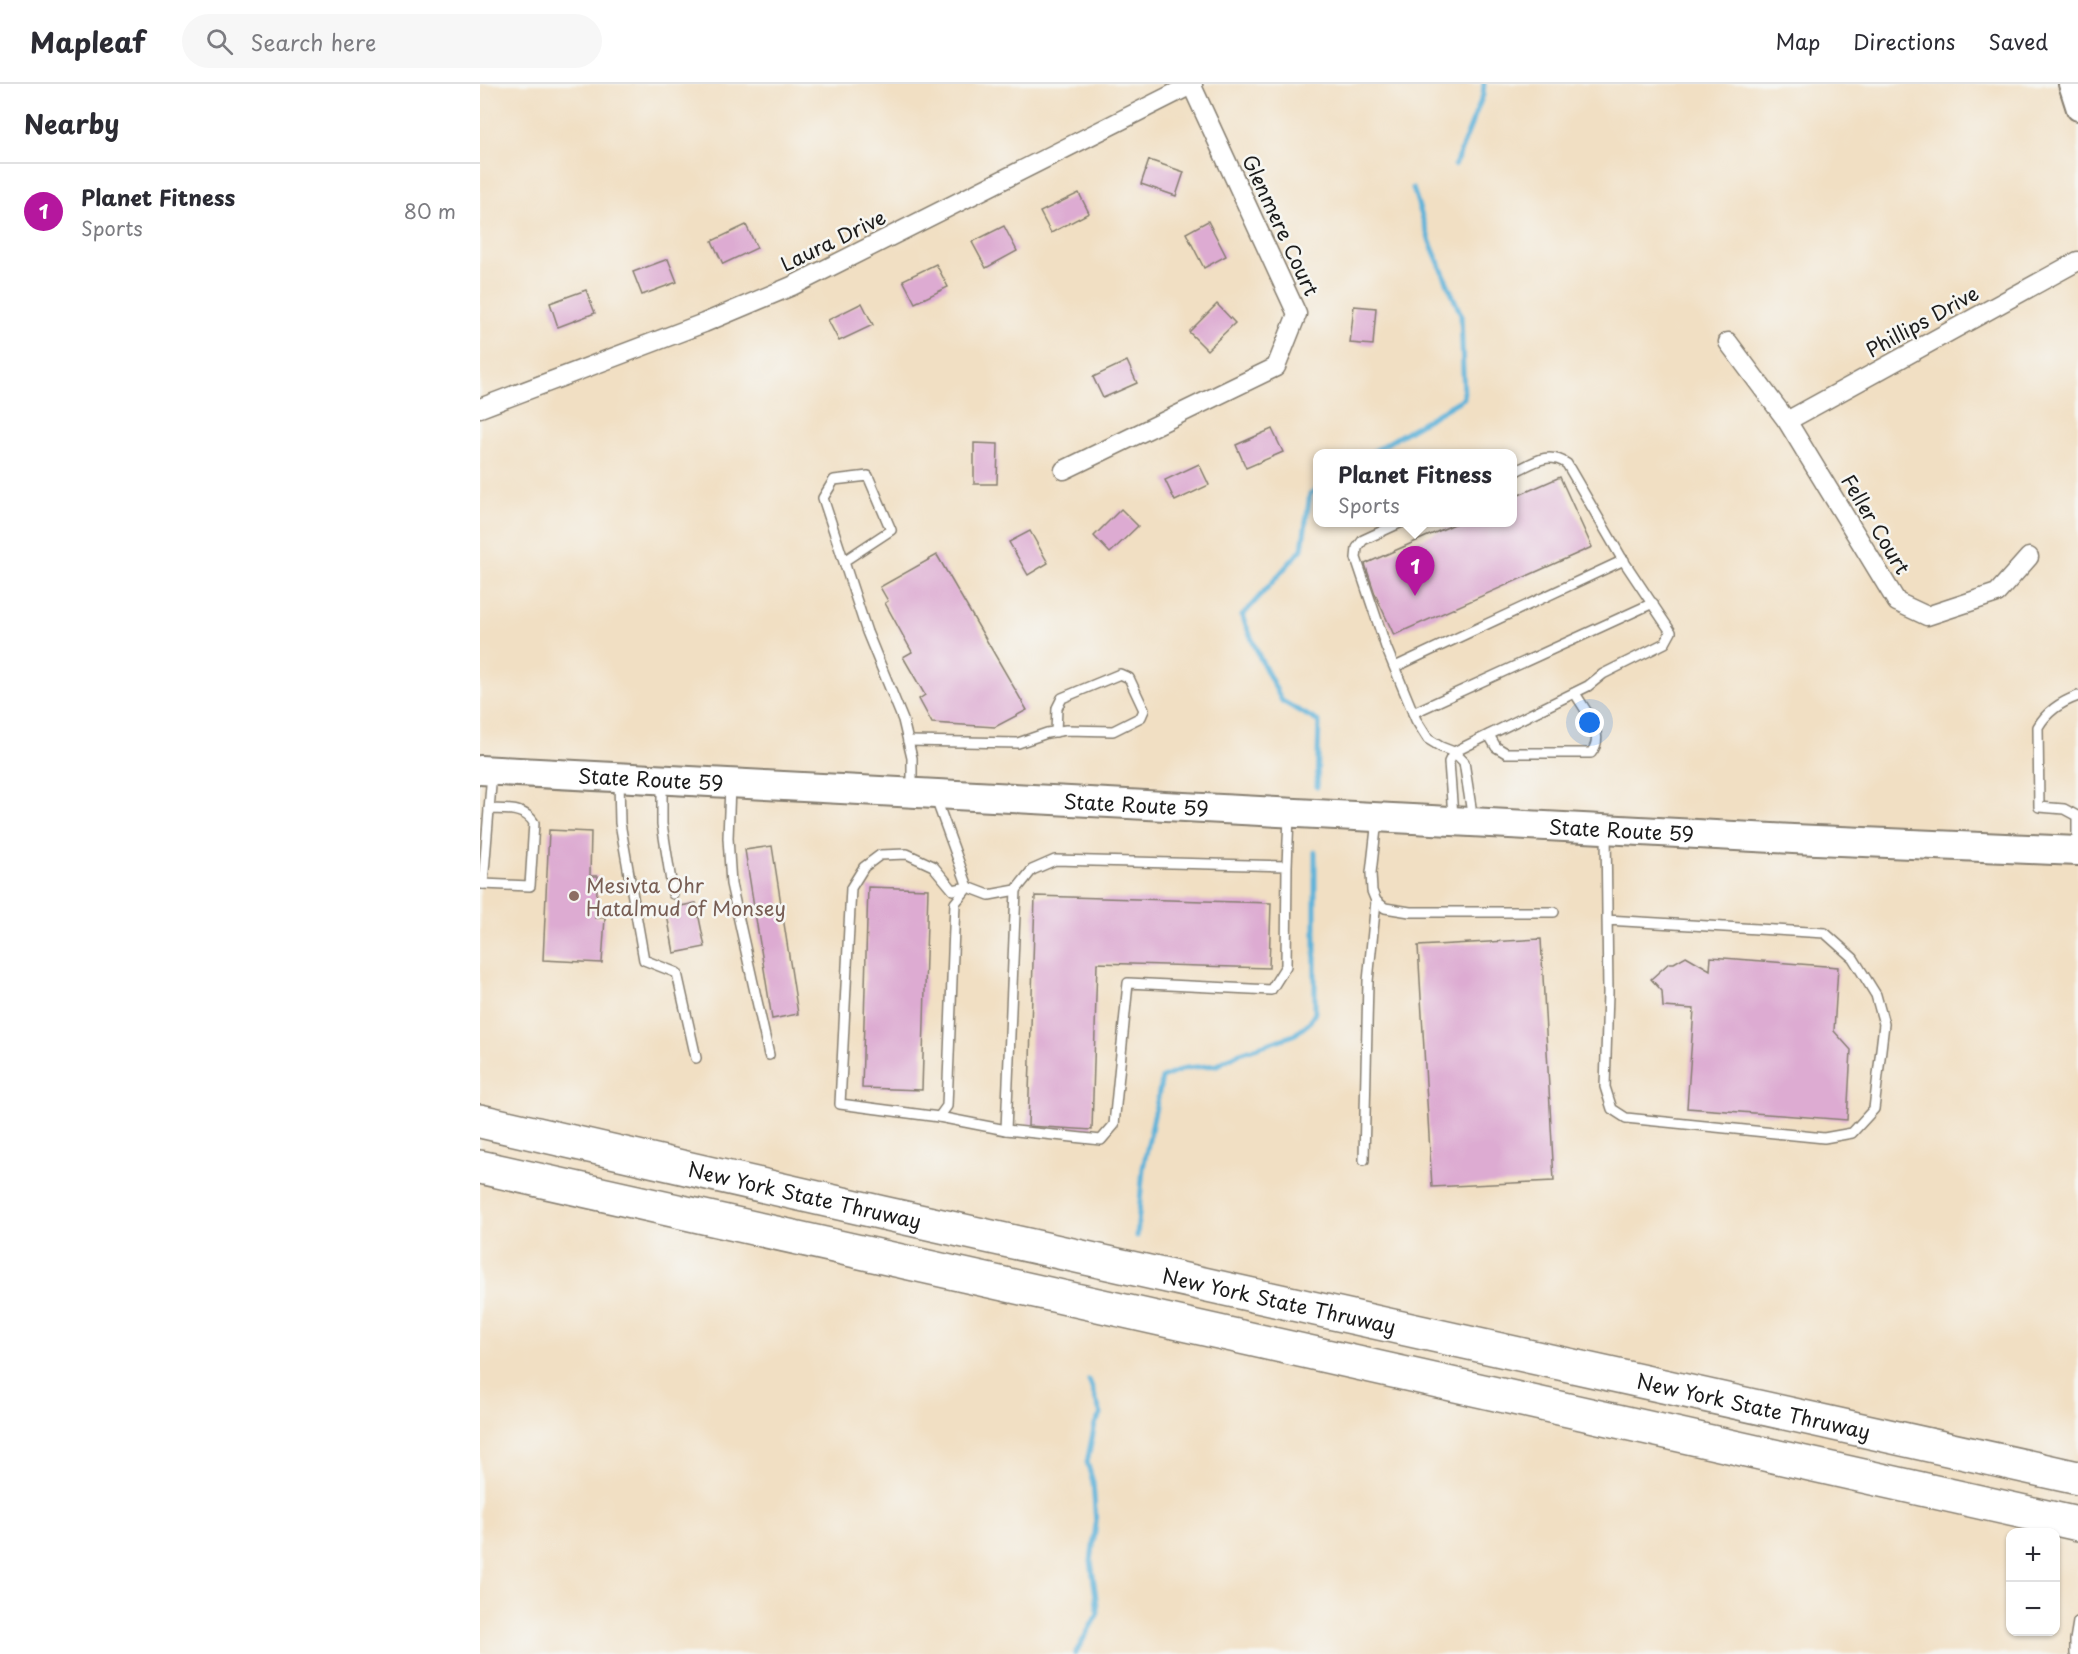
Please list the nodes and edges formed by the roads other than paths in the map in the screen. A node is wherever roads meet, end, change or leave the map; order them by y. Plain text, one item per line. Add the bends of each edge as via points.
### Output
1 (2070, 84) edge
2 (1192, 85) edge
3 (2078, 110) edge
4 (2078, 261) edge
5 (1728, 342) dead end
6 (480, 408) edge
7 (1787, 421) junction
8 (1064, 470) dead end
9 (1517, 471) edge
10 (1391, 527) edge
11 (2030, 557) dead end
12 (844, 561) junction
13 (1624, 561) junction
14 (1653, 603) junction
15 (1395, 667) junction
16 (1575, 693) junction
17 (2078, 696) edge
18 (1413, 713) junction
19 (1056, 732) junction
20 (1489, 735) junction
21 (908, 741) junction
22 (1454, 752) junction
23 (486, 771) edge
24 (619, 778) junction
25 (662, 780) junction
26 (730, 784) junction
27 (923, 794) junction
28 (489, 809) junction
29 (1289, 813) junction
30 (2077, 816) edge
31 (1378, 818) junction
32 (1463, 822) junction
33 (1605, 829) junction
34 (2077, 851) edge
35 (1287, 866) junction
36 (481, 884) edge
37 (968, 887) junction
38 (1016, 890) junction
39 (674, 894) dead end
40 (1376, 901) junction
41 (1554, 912) dead end
42 (1607, 920) junction
43 (769, 1055) dead end
44 (696, 1058) dead end
45 (939, 1118) junction
46 (480, 1121) edge
47 (1006, 1130) junction
48 (1364, 1160) dead end
49 (480, 1167) edge
50 (2078, 1478) edge
51 (2078, 1524) edge
52 (2078, 1622) edge
53 (2075, 1654) edge

1 - 3 street
2 - 6 street, Laura Drive via 792,286
2 - 8 street, Glenmere Court via 1298,314 1276,367
4 - 7 street, Phillips Drive
5 - 7 street, Feller Court
7 - 11 street, Feller Court via 1897,602 1927,616 1998,593
9 - 13 lane via 1547,457 1557,457 1567,464
10 - 15 lane via 1363,540 1356,558
12 - 12 lane via 823,498 834,480 868,476 891,530
12 - 21 lane
13 - 14 lane
13 - 15 lane
14 - 16 lane via 1671,632 1665,643 1603,674
14 - 18 lane
15 - 18 lane
16 - 20 lane
16 - 20 lane via 1597,731 1596,747 1591,753 1506,753 1496,747
17 - 30 lane via 2044,716 2038,727 2039,807 2064,809
18 - 22 lane via 1428,739
19 - 19 lane via 1113,731 1141,717 1144,710 1129,678 1120,674 1062,698 1057,708
19 - 21 lane via 1018,743
20 - 22 lane
21 - 27 lane
22 - 32 lane via 1449,762
22 - 32 lane via 1464,762
23 - 24 main road, State Route 59
23 - 28 lane
24 - 25 main road, State Route 59
24 - 44 lane via 620,823 644,960 677,973
25 - 26 main road, State Route 59
25 - 39 lane via 662,824
26 - 27 main road, State Route 59
26 - 43 lane via 731,884
27 - 29 main road, State Route 59
27 - 37 lane
28 - 36 lane
28 - 36 lane via 524,811 534,823 530,886
29 - 31 main road, State Route 59
29 - 35 lane
30 - 34 lane
31 - 32 main road, State Route 59
31 - 40 lane via 1371,873
32 - 33 main road, State Route 59
33 - 34 main road, State Route 59
33 - 42 lane
35 - 38 lane via 1055,860 1032,870
35 - 47 lane via 1286,966 1271,990 1128,983 1114,1125 1101,1140
37 - 38 lane via 989,895
37 - 45 lane via 955,903 947,1106
37 - 45 lane via 953,890 933,866 907,854 880,855 864,867 851,888 840,1104
38 - 47 lane
40 - 41 lane via 1385,908 1410,912
40 - 48 lane via 1368,981
42 - 42 lane via 1605,1087 1612,1109 1626,1118 1824,1138 1852,1132 1874,1109 1884,1024 1876,995 1852,958 1825,933
45 - 47 lane
46 - 50 highway, New York State Thruway
49 - 51 highway
52 - 53 lane

